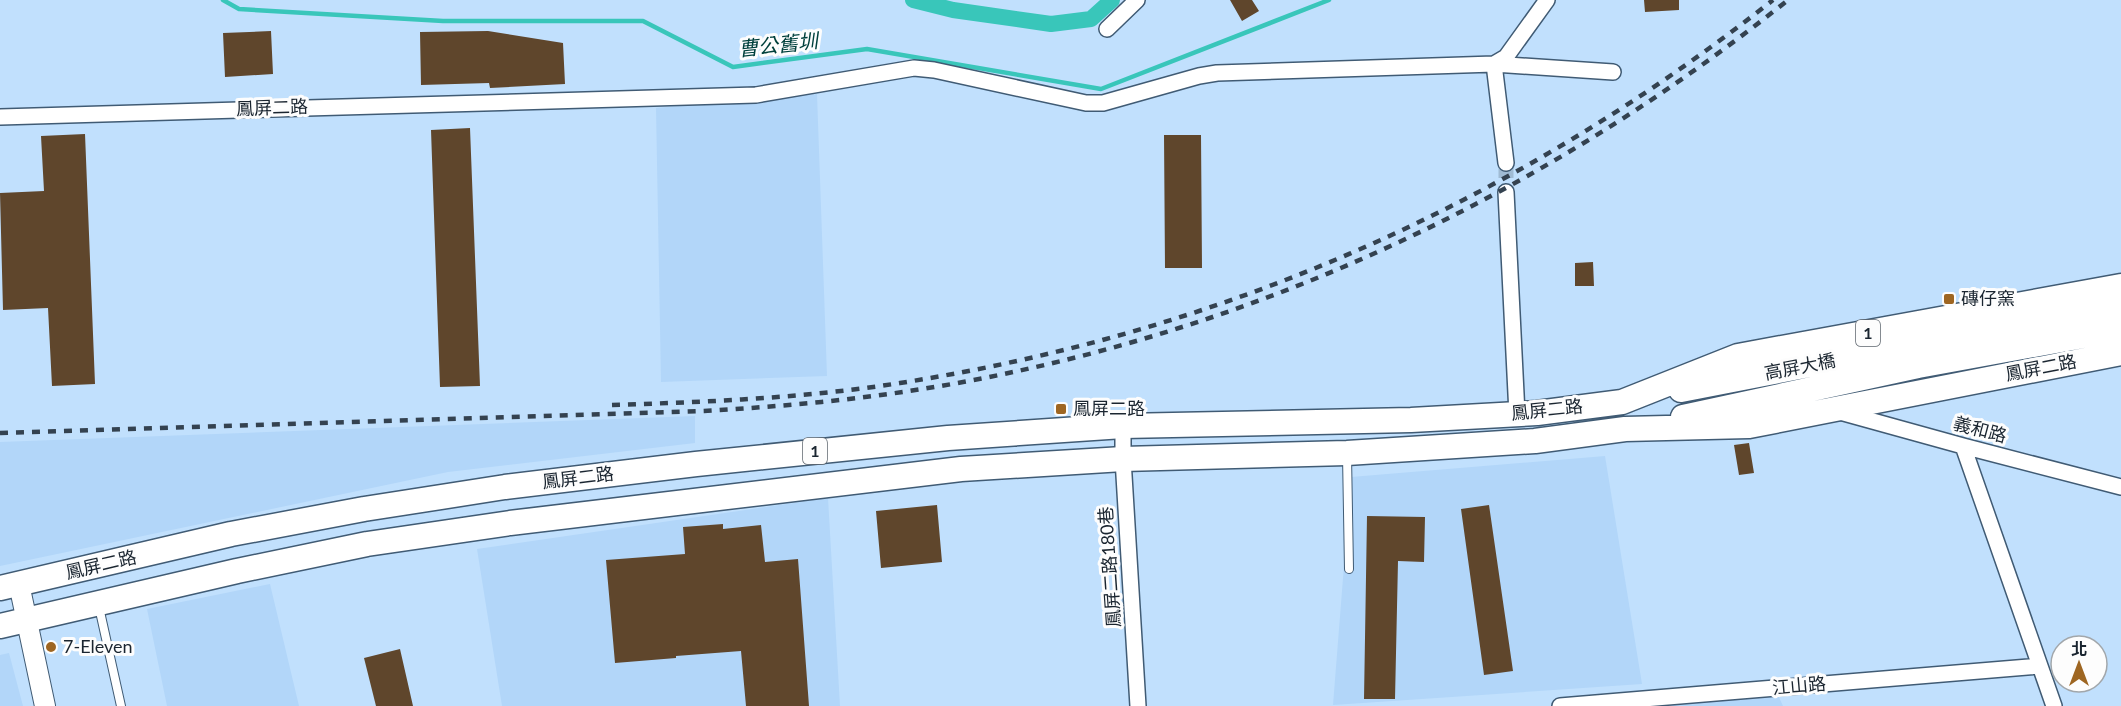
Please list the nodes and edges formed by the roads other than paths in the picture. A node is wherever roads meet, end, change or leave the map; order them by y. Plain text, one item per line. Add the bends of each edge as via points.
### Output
1 (1137, 0) edge
2 (1547, 0) edge
3 (1107, 29) dead end
4 (1494, 64) junction
5 (1613, 72) dead end
6 (0, 117) edge
7 (1506, 163) tunnel mouth
8 (1506, 192) tunnel mouth
9 (2121, 286) edge
10 (2121, 308) edge
11 (2121, 329) edge
12 (2121, 353) edge
13 (1622, 402) junction
14 (1829, 409) junction
15 (1517, 414) junction
16 (1123, 426) junction
17 (1625, 429) junction
18 (1963, 446) junction
19 (1347, 453) junction
20 (1123, 459) junction
21 (684, 465) junction
22 (2121, 487) edge
23 (686, 501) junction
24 (1349, 569) dead end
25 (9, 586) edge
26 (98, 603) junction
27 (28, 621) junction
28 (0, 626) edge
29 (2039, 666) junction
30 (45, 706) edge
31 (121, 706) edge
32 (1138, 706) edge
33 (1560, 706) edge
34 (2054, 706) edge

1 - 3 street
2 - 4 street via 1506,57
4 - 5 street, 鳳屏二路
4 - 6 street, 鳳屏二路 via 1217,73 1102,103 914,68 756,95
4 - 7 street
8 - 15 street
9 - 13 main road, 鳳屏二路 / 1 via 1738,356
10 - 13 main road, 高屏大橋 / 1
11 - 17 main road, 高屏大橋 / 1 via 1918,366
12 - 14 main road, 鳳屏二路 / 1
13 - 15 main road, 鳳屏二路 / 1
14 - 17 main road, 鳳屏二路 / 1 via 1749,426
14 - 18 street, 義和路
15 - 16 main road, 鳳屏二路 / 1
16 - 20 street, 鳳屏二路180巷
16 - 21 main road, 鳳屏二路 / 1 via 948,438
17 - 19 main road, 鳳屏二路 / 1 via 1535,441
18 - 22 street, 義和路
18 - 29 street
19 - 20 main road, 鳳屏二路 / 1
19 - 24 lane
20 - 23 main road, 鳳屏二路 / 1 via 961,470
20 - 32 street, 鳳屏二路180巷
21 - 23 main road
21 - 25 main road, 鳳屏二路 / 1 via 364,509 231,534
23 - 26 main road, 鳳屏二路 / 1 via 367,544
25 - 27 street
26 - 27 main road, 鳳屏二路 / 1
26 - 31 lane
27 - 28 main road, 鳳屏二路 / 1
27 - 30 street
29 - 33 street, 江山路
29 - 34 street

